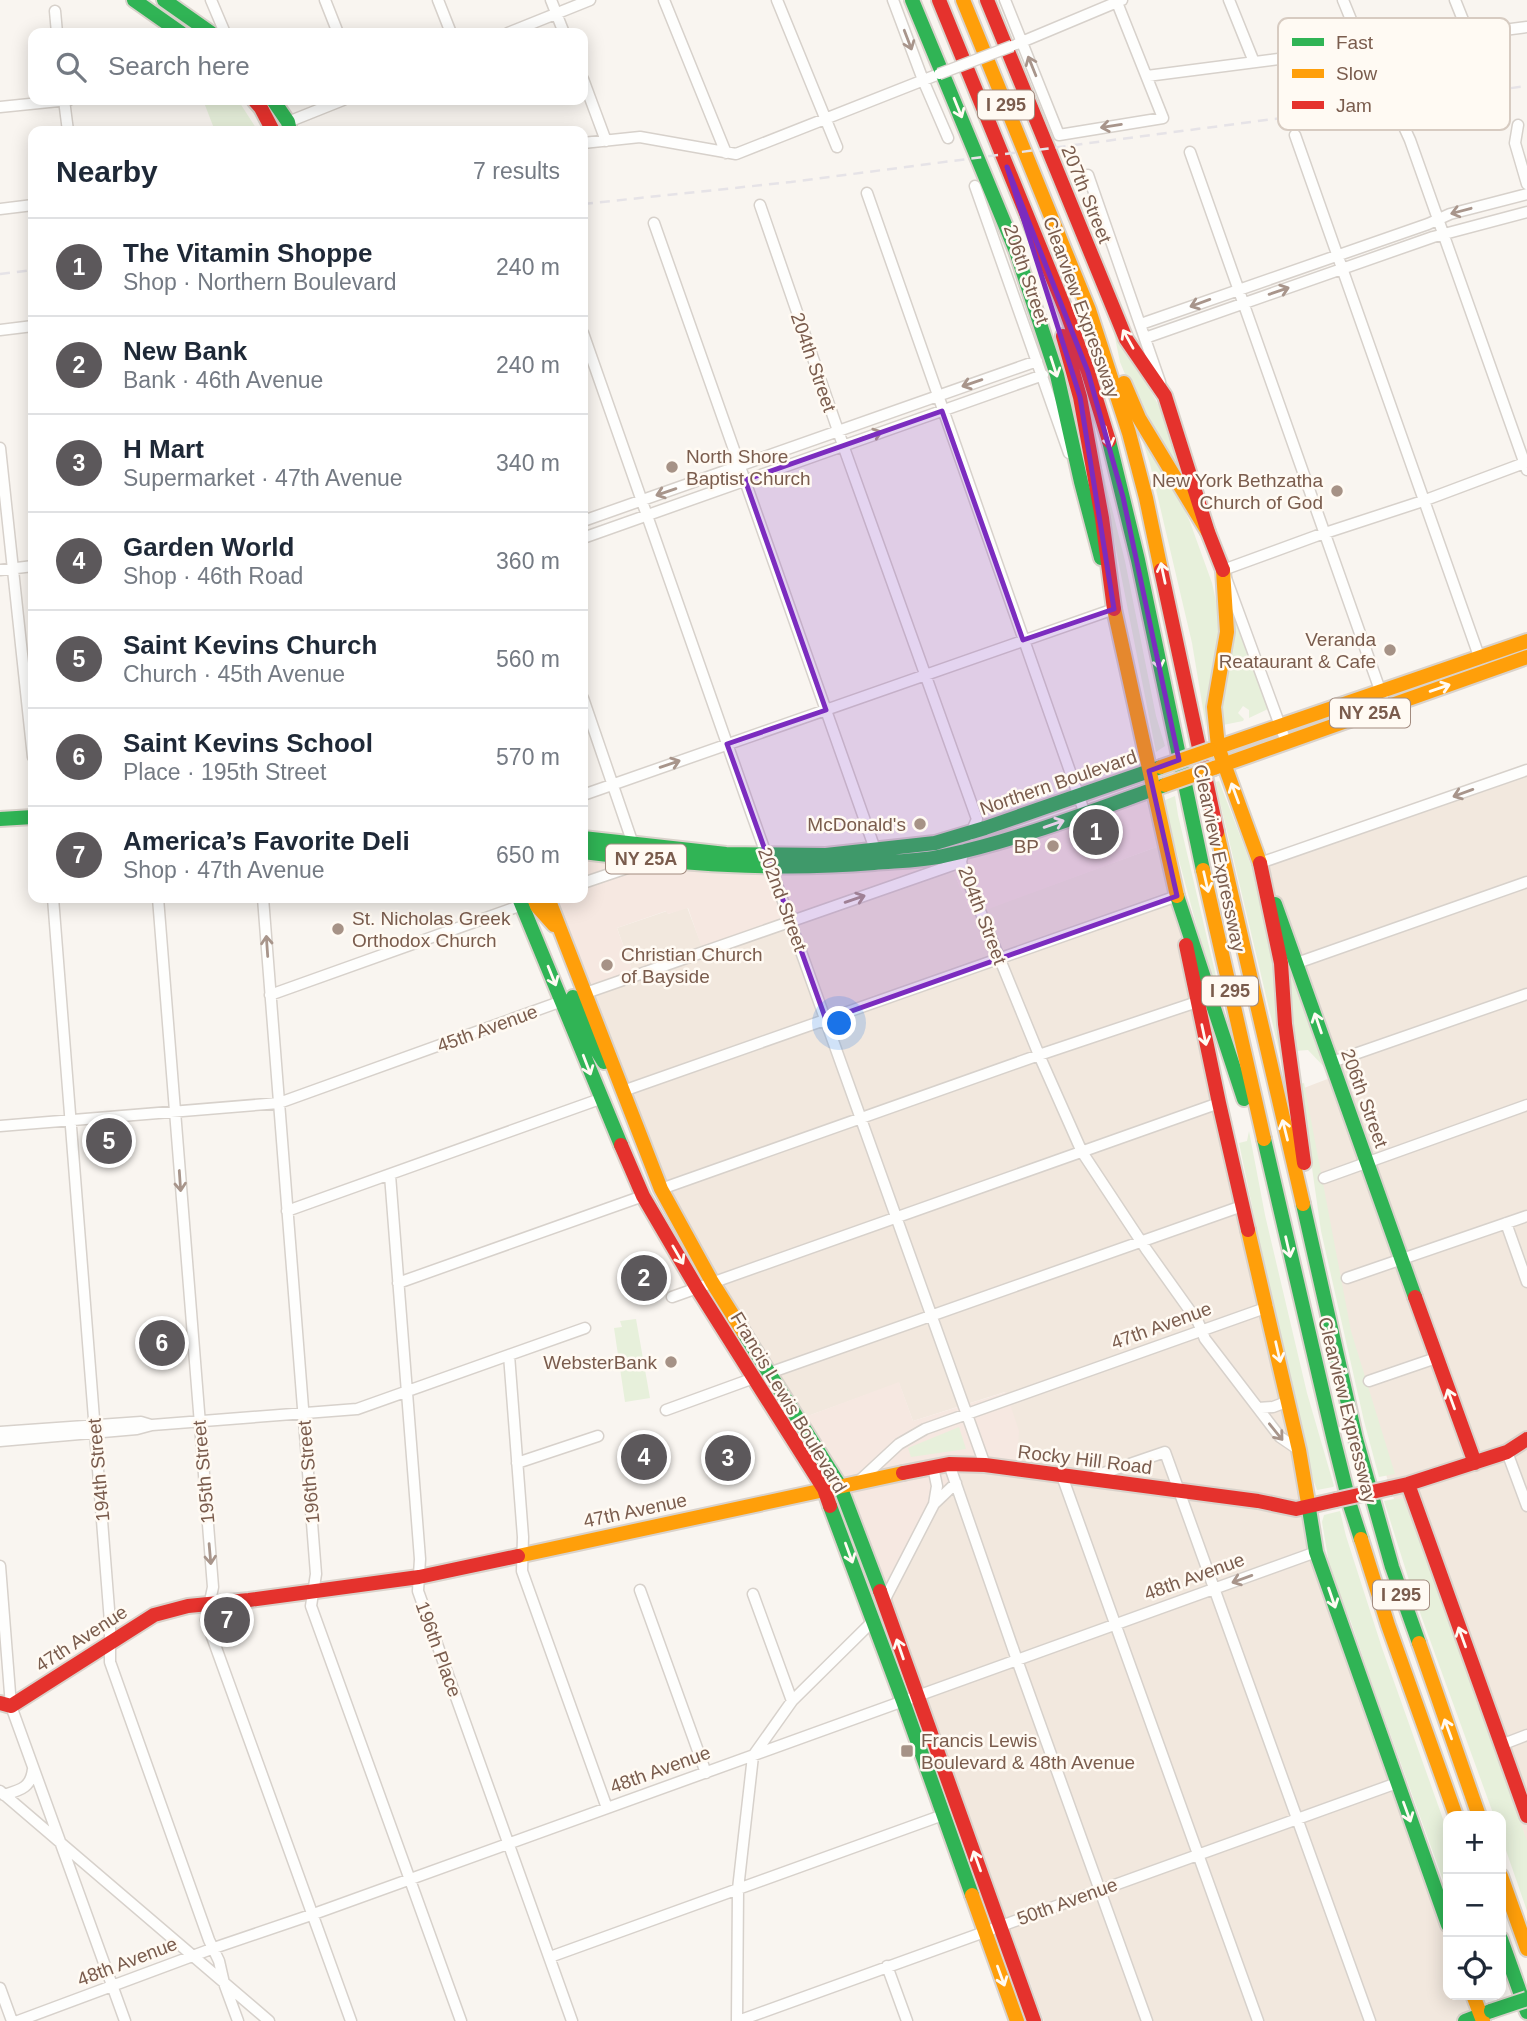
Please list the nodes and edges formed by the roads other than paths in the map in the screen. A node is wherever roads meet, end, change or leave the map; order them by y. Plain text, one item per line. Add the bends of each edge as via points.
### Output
1 (134, 0) edge
2 (164, 0) edge
3 (211, 0) edge
4 (325, 0) edge
5 (438, 0) edge
6 (551, 0) edge
7 (590, 0) edge
8 (664, 0) edge
9 (777, 0) edge
10 (893, 0) edge
11 (912, 0) edge
12 (939, 0) edge
13 (963, 0) edge
14 (987, 0) edge
15 (1005, 0) edge
16 (1229, 0) edge
17 (1343, 0) edge
18 (1455, 0) edge
19 (1119, 1) edge
20 (55, 11) dead end
21 (557, 14) junction
22 (1350, 18) edge
23 (1462, 18) edge
24 (57, 28) edge
25 (174, 28) edge
26 (204, 28) edge
27 (223, 28) edge
28 (336, 28) edge
29 (449, 28) edge
30 (521, 28) edge
31 (562, 28) edge
32 (1023, 42) junction
33 (1278, 59) edge
34 (1254, 62) junction
35 (1147, 76) junction
36 (923, 80) junction
37 (588, 92) edge
38 (28, 104) edge
39 (66, 105) edge
40 (258, 105) edge
41 (276, 105) edge
42 (334, 105) edge
43 (0, 107) edge
44 (826, 120) junction
45 (1518, 125) dead end
46 (68, 126) edge
47 (270, 126) edge
48 (290, 126) edge
49 (295, 126) edge
50 (1405, 130) edge
51 (1295, 135) dead end
52 (948, 138) dead end
53 (606, 141) junction
54 (588, 143) edge
55 (837, 147) dead end
56 (1189, 152) dead end
57 (726, 153) junction
58 (1007, 167) junction
59 (1088, 175) dead end
60 (1527, 184) edge
61 (975, 186) dead end
62 (866, 193) dead end
63 (1527, 194) edge
64 (760, 205) dead end
65 (28, 206) edge
66 (0, 209) edge
67 (1049, 211) junction
68 (1527, 212) edge
69 (1438, 219) junction
70 (654, 223) dead end
71 (1443, 234) junction
72 (1337, 255) junction
73 (1342, 269) junction
74 (1239, 290) junction
75 (1244, 303) junction
76 (1140, 324) junction
77 (28, 327) edge
78 (0, 330) edge
79 (1145, 338) junction
80 (588, 347) edge
81 (1037, 361) junction
82 (1043, 375) junction
83 (936, 395) junction
84 (1165, 396) junction
85 (942, 411) junction
86 (839, 431) junction
87 (843, 445) junction
88 (0, 447) edge
89 (1526, 465) edge
90 (740, 466) junction
91 (744, 480) junction
92 (1081, 482) junction
93 (641, 500) junction
94 (1423, 501) junction
95 (646, 515) junction
96 (588, 519) edge
97 (1208, 532) junction
98 (1324, 534) junction
99 (588, 536) edge
100 (28, 566) edge
101 (13, 568) junction
102 (0, 570) edge
103 (1223, 570) junction
104 (1114, 609) junction
105 (1023, 640) junction
106 (1527, 641) edge
107 (1479, 657) junction
108 (1527, 657) edge
109 (1485, 672) junction
110 (925, 675) junction
111 (1380, 691) junction
112 (1386, 707) junction
113 (28, 710) edge
114 (826, 710) junction
115 (588, 712) edge
116 (1280, 726) junction
117 (1286, 742) junction
118 (727, 744) junction
119 (1214, 748) junction
120 (1219, 766) junction
121 (1527, 770) edge
122 (1156, 779) junction
123 (613, 785) junction
124 (588, 793) edge
125 (1079, 796) junction
126 (1085, 814) junction
127 (28, 817) edge
128 (0, 818) edge
129 (971, 832) junction
130 (588, 839) edge
131 (633, 844) junction
132 (937, 850) junction
133 (588, 853) edge
134 (878, 856) junction
135 (962, 857) junction
136 (650, 860) junction
137 (769, 861) junction
138 (1260, 863) junction
139 (588, 881) edge
140 (1527, 882) edge
141 (1177, 896) junction
142 (53, 903) edge
143 (158, 903) edge
144 (263, 903) edge
145 (517, 903) edge
146 (527, 903) edge
147 (531, 903) edge
148 (550, 903) edge
149 (791, 922) junction
150 (560, 932) junction
151 (999, 959) junction
152 (1297, 963) junction
153 (1527, 994) edge
154 (271, 995) junction
155 (574, 997) junction
156 (1197, 1002) junction
157 (826, 1020) junction
158 (1040, 1055) junction
159 (1332, 1062) junction
160 (623, 1091) junction
161 (600, 1099) junction
162 (279, 1103) junction
163 (1219, 1103) junction
164 (1527, 1105) edge
165 (175, 1113) junction
166 (861, 1119) junction
167 (70, 1121) junction
168 (0, 1126) edge
169 (1082, 1152) junction
170 (1368, 1162) junction
171 (390, 1175) junction
172 (1324, 1178) dead end
173 (661, 1189) junction
174 (643, 1196) junction
175 (1278, 1203) junction
176 (1242, 1206) junction
177 (288, 1211) junction
178 (1527, 1216) edge
179 (897, 1217) junction
180 (1506, 1223) junction
181 (1141, 1242) junction
182 (1403, 1260) junction
183 (1347, 1279) dead end
184 (712, 1282) junction
185 (1527, 1282) edge
186 (398, 1283) junction
187 (697, 1288) junction
188 (1324, 1292) junction
189 (672, 1297) dead end
190 (1268, 1307) junction
191 (932, 1316) junction
192 (585, 1328) dead end
193 (1202, 1331) junction
194 (509, 1355) junction
195 (1436, 1358) junction
196 (769, 1373) junction
197 (754, 1378) junction
198 (1369, 1381) dead end
199 (407, 1392) junction
200 (1289, 1401) junction
201 (1258, 1408) junction
202 (666, 1410) dead end
203 (303, 1414) junction
204 (967, 1414) junction
205 (199, 1422) junction
206 (94, 1429) junction
207 (0, 1432) edge
208 (597, 1436) dead end
209 (1527, 1439) edge
210 (0, 1441) edge
211 (1299, 1450) junction
212 (1507, 1452) junction
213 (517, 1463) junction
214 (1475, 1463) junction
215 (949, 1464) junction
216 (985, 1465) junction
217 (933, 1467) junction
218 (1062, 1476) junction
219 (1087, 1479) junction
220 (858, 1482) junction
221 (956, 1483) junction
222 (1408, 1485) junction
223 (840, 1486) junction
224 (824, 1489) junction
225 (1180, 1490) junction
226 (933, 1504) junction
227 (1527, 1506) edge
228 (1308, 1508) junction
229 (1316, 1552) junction
230 (522, 1555) junction
231 (0, 1566) edge
232 (419, 1577) junction
233 (1214, 1589) junction
234 (313, 1591) junction
235 (640, 1591) dead end
236 (753, 1594) dead end
237 (884, 1601) junction
238 (208, 1603) junction
239 (874, 1620) junction
240 (1115, 1625) junction
241 (109, 1643) junction
242 (1017, 1660) junction
243 (910, 1699) junction
244 (792, 1701) junction
245 (5, 1704) edge
246 (1527, 1735) edge
247 (1501, 1745) junction
248 (753, 1756) junction
249 (34, 1769) junction
250 (706, 1773) junction
251 (1397, 1783) junction
252 (2, 1793) edge
253 (607, 1808) junction
254 (1454, 1811) edge
255 (1477, 1811) edge
256 (943, 1815) junction
257 (1527, 1816) edge
258 (1297, 1818) junction
259 (61, 1843) junction
260 (509, 1844) junction
261 (1198, 1854) junction
262 (410, 1879) junction
263 (738, 1889) junction
264 (1099, 1890) junction
265 (1506, 1890) edge
266 (1443, 1911) edge
267 (312, 1915) junction
268 (1000, 1925) junction
269 (985, 1931) junction
270 (214, 1948) junction
271 (1527, 1949) edge
272 (1506, 1954) edge
273 (193, 1956) junction
274 (550, 1957) junction
275 (887, 1966) junction
276 (224, 1983) junction
277 (112, 1987) junction
278 (0, 1988) edge
279 (1527, 1999) edge
280 (1476, 2000) edge
281 (1527, 2012) edge
282 (1485, 2016) edge
283 (257, 2017) edge
284 (12, 2021) edge
285 (18, 2021) edge
286 (125, 2021) edge
287 (238, 2021) edge
288 (269, 2021) edge
289 (351, 2021) edge
290 (461, 2021) edge
291 (572, 2021) edge
292 (737, 2021) edge
293 (907, 2021) edge
294 (1017, 2021) edge
295 (1034, 2021) edge
296 (1146, 2021) edge
297 (1258, 2021) edge
298 (1370, 2021) edge
299 (1465, 2021) edge

1 - 25 main road
2 - 26 main road
3 - 27 street
4 - 28 street
5 - 29 street
6 - 21 street
7 - 21 street
8 - 57 street
9 - 44 street
10 -> 36 street
11 -> 92 main road via 1016,251 1057,375
12 - 58 main road, Clearview Expressway / I 295
13 - 67 main road, Clearview Expressway / I 295
84 -> 14 main road, 207th Street via 1126,339
15 - 32 street
16 - 34 street
17 - 22 street
18 - 23 street
19 - 32 street
19 - 35 street
20 - 24 street
21 - 30 street
21 - 31 street
35 -> 32 street via 1163,118 1059,135
32 - 36 street, bridge
33 - 34 street
34 - 35 street
36 - 44 street
36 - 52 street
37 - 53 street
38 - 43 street
39 - 46 street
40 - 47 main road
41 - 48 main road
42 - 49 street
44 - 55 street
44 - 57 street via 736,155
45 - 60 street via 1516,143
50 - 69 street, bridge
51 - 72 street
53 - 54 street
53 - 57 street via 640,137
56 - 74 street
58 - 104 main road via 1080,397
58 -> 175 main road, Clearview Expressway / I 295 via 1066,311 1107,433
59 - 76 street
61 - 81 street, 206th Street
62 - 83 street
63 -> 69 street
64 - 86 street, 204th Street
65 - 66 street
67 - 97 main road via 1139,418
188 -> 67 main road, Clearview Expressway / I 295 via 1208,791 1146,498 1111,373
68 - 71 street
69 - 71 street
69 - 72 street
70 - 90 street
71 - 73 street
71 - 89 street
72 - 73 street
72 - 74 street
75 -> 73 street
73 - 94 street
74 - 75 street
74 -> 76 street
75 - 79 street
75 - 98 street
76 - 79 street
77 - 78 street
79 - 84 street
80 - 93 street, 202nd Street
81 - 82 street, 206th Street
81 -> 83 street
82 - 85 street
82 - 92 street
83 - 85 street
83 - 86 street
84 - 97 main road
87 -> 85 street
85 - 105 street
86 - 87 street, 204th Street
86 - 90 street
87 - 91 street
87 - 110 street, 204th Street
88 - 101 street
89 - 94 street
90 - 91 street
90 -> 93 street
91 - 95 street
91 - 114 street
92 - 104 main road
93 - 95 street, 202nd Street
93 - 96 street
94 - 98 street
94 - 107 street
95 - 99 street
95 - 118 street, 202nd Street
97 - 103 main road
98 - 103 street
98 - 111 street
100 - 101 street
101 - 102 street
101 - 113 street
103 - 116 street
103 - 119 main road, 206th Street via 1227,632 1214,707
104 - 105 street
104 - 122 main road
105 - 110 street
105 - 125 street
106 - 107 main road, Northern Boulevard
107 - 109 street
107 - 111 main road, Northern Boulevard
108 - 109 main road, Northern Boulevard / NY 25A
112 -> 109 main road, Northern Boulevard / NY 25A
110 - 114 street
110 - 129 street, 204th Street via 976,819
111 - 112 street
111 - 116 main road, Northern Boulevard
112 - 117 main road, Northern Boulevard / NY 25A
114 - 118 street
114 - 134 street
115 - 123 street
116 - 117 street
116 - 119 main road, Northern Boulevard
117 - 120 main road, Northern Boulevard / NY 25A
123 -> 118 street
118 - 137 street, 202nd Street
119 - 120 main road, 206th Street
119 - 122 main road, Northern Boulevard / NY 25A, bridge
120 - 122 main road, Northern Boulevard / NY 25A, bridge
138 -> 120 main road, 206th Street
121 -> 138 street
122 - 125 main road, Northern Boulevard
122 - 126 main road, Northern Boulevard / NY 25A
122 - 141 main road
123 - 124 street
123 - 131 street
125 - 126 street
125 - 129 main road, Northern Boulevard
135 -> 126 main road, Northern Boulevard / NY 25A
127 - 128 main road
129 - 132 main road, Northern Boulevard
129 - 135 street, 204th Street
130 - 131 main road, Northern Boulevard / NY 25A
131 - 137 main road, Northern Boulevard / NY 25A
132 - 134 main road, Northern Boulevard / NY 25A
132 - 135 main road, Northern Boulevard
133 - 136 main road, Northern Boulevard / NY 25A
134 - 137 main road, Northern Boulevard / NY 25A
134 - 137 main road, Northern Boulevard / NY 25A via 822,867
149 -> 135 street, 45th Avenue
135 - 151 street, 204th Street
136 - 137 main road, Northern Boulevard / NY 25A via 739,866
136 - 139 street
137 - 149 street, 202nd Street
138 - 152 main road, 206th Street
138 - 188 main road via 1281,963 1301,1144
140 - 152 street
141 - 151 street
141 - 156 main road
141 - 175 main road
142 - 167 street, 194th Street
143 - 165 street, 195th Street
154 -> 144 street, 196th Street
145 - 154 street
146 -> 155 main road, Francis Lewis Boulevard
147 - 150 main road
148 - 150 main road, Francis Lewis Boulevard
149 - 155 street, 45th Avenue
149 - 157 street, 202nd Street
150 - 155 main road, Francis Lewis Boulevard
151 - 157 street
151 - 158 street, 204th Street
159 -> 152 main road, 206th Street
153 - 159 street
154 - 162 street, 196th Street
155 - 160 main road, Francis Lewis Boulevard
155 -> 161 main road, Francis Lewis Boulevard
155 - 162 street, 45th Avenue
156 - 158 street
156 -> 163 main road
157 - 160 street
157 - 166 street, 202nd Street
158 - 166 street
158 - 169 street, 204th Street
159 - 170 main road, 206th Street
160 - 173 main road, Francis Lewis Boulevard
161 - 171 street
161 - 174 main road, Francis Lewis Boulevard
162 - 165 street, 45th Avenue
162 - 177 street, 196th Street
163 - 169 street
163 - 176 main road
164 - 170 street
165 - 167 street, 45th Avenue
165 -> 205 street, 195th Street
166 - 173 street
166 - 179 street, 202nd Street
167 - 168 street, 45th Avenue
167 - 206 street, 194th Street
169 - 179 street
169 - 181 street, 204th Street
170 - 172 street
170 - 182 main road, 206th Street
171 - 177 street
171 - 186 street, 196th Place
173 - 184 main road, Francis Lewis Boulevard
174 - 186 street
174 -> 187 main road, Francis Lewis Boulevard
175 -> 254 main road, Clearview Expressway / I 295 via 1357,1528
176 - 181 street
176 - 190 main road
177 - 203 street, 196th Street
178 - 180 street
179 - 184 street
179 - 191 street, 202nd Street
180 - 182 street
180 - 185 street
181 - 191 street
181 - 193 street, 204th Street
182 - 183 street
182 - 195 main road, 206th Street
184 - 187 street
184 - 196 main road, Francis Lewis Boulevard
186 - 199 street, 196th Place
187 - 189 street
187 - 197 main road, Francis Lewis Boulevard
255 -> 188 main road, Clearview Expressway / I 295 via 1373,1505
190 - 193 street, 47th Avenue
190 -> 200 main road
191 - 196 street
191 - 204 street, 202nd Street
192 - 194 street
193 - 201 street, 204th Street
193 - 204 street, 47th Avenue
194 - 199 street
194 - 213 street
195 - 198 street
214 -> 195 main road, 206th Street
196 - 223 main road, Francis Lewis Boulevard
197 - 202 street
197 - 224 main road, Francis Lewis Boulevard
199 - 203 street via 357,1409
199 - 232 street, 196th Place
200 - 201 street
200 - 211 main road
201 -> 211 street, 204th Street via 1283,1441
203 - 205 street
203 - 234 street, 196th Street via 316,1574
204 - 216 street, 202nd Street
204 - 220 street, 47th Avenue via 900,1443
205 - 206 street via 141,1422
205 -> 238 street, 195th Street via 213,1587
206 - 207 street
206 - 210 street
206 - 241 street, 194th Street
208 - 213 street
209 - 212 main road
211 - 228 main road
212 - 214 main road
212 - 227 street
213 - 230 street
214 - 222 main road
215 - 216 main road, Rocky Hill Road
215 - 217 main road, Rocky Hill Road
215 - 221 street
216 - 218 main road, Rocky Hill Road
217 - 220 main road, Rocky Hill Road
217 - 226 street via 937,1486
218 - 219 main road, Rocky Hill Road
218 - 240 street
219 - 225 main road, Rocky Hill Road
219 - 225 street via 1165,1452
220 - 223 main road, 47th Avenue
221 - 226 street
221 - 242 street
222 - 228 main road, bridge
247 -> 222 main road, Clearview Expressway
223 - 224 main road, 47th Avenue
223 - 237 main road, Francis Lewis Boulevard
224 - 230 main road, 47th Avenue
224 -> 239 main road, Francis Lewis Boulevard
225 - 228 main road, Rocky Hill Road
225 - 233 street
226 - 237 street
228 - 229 main road
229 -> 233 street, 48th Avenue
229 -> 251 main road
230 - 232 main road, 47th Avenue
230 - 253 street via 523,1571
231 - 245 street
232 - 234 main road, 47th Avenue
232 - 260 street, 196th Place via 418,1591
233 - 240 street, 48th Avenue
233 - 258 street
234 - 238 main road, 47th Avenue
234 - 262 street, 196th Street via 311,1606
235 - 250 street
236 - 244 street
243 -> 237 main road, Francis Lewis Boulevard
238 - 241 main road, 47th Avenue via 154,1615
238 - 267 street, 195th Street via 206,1620
239 - 243 main road, Francis Lewis Boulevard
239 - 244 street
240 - 242 street, 48th Avenue
240 - 261 street
241 - 245 main road, 47th Avenue
241 - 270 street, 194th Street via 110,1662
242 - 243 street, 48th Avenue
242 - 264 street
243 - 248 street, 48th Avenue
243 - 256 main road, Francis Lewis Boulevard
268 -> 243 main road, Francis Lewis Boulevard
244 - 248 street
245 - 249 street
246 - 247 street
247 - 257 main road, Clearview Expressway
248 - 250 street, 48th Avenue
248 - 263 street
249 - 252 street via 22,1790
249 - 259 street
250 - 253 street, 48th Avenue
251 - 258 street, 50th Avenue
251 -> 266 main road
252 - 259 street
253 - 260 street, 48th Avenue
256 - 263 street
256 - 269 main road, Francis Lewis Boulevard
258 - 261 street, 50th Avenue
258 - 298 street
259 - 273 street
259 - 277 street
260 - 262 street, 48th Avenue
260 - 274 street, 196th Place
261 - 264 street, 50th Avenue
261 - 297 street
262 - 267 street, 48th Avenue
262 - 290 street, 196th Street
263 - 274 street
263 - 292 street
264 - 268 street, 50th Avenue
264 - 296 street
265 - 271 main road
267 - 270 street, 48th Avenue
267 - 289 street, 195th Street
268 - 269 street, 50th Avenue
268 - 295 main road, Francis Lewis Boulevard
269 - 275 street, 50th Avenue
269 -> 294 main road, Francis Lewis Boulevard
270 - 273 street, 48th Avenue
270 - 276 street, 194th Street
272 - 281 main road
273 - 276 street
273 - 277 street, 48th Avenue
274 - 291 street, 196th Place
275 - 292 street, 50th Avenue
275 - 293 street
276 - 283 street
276 - 287 street, 194th Street
277 - 285 street, 48th Avenue
277 - 286 street
278 - 284 street
279 - 282 main road, bridge
280 - 282 main road
282 - 299 main road
283 - 288 street

